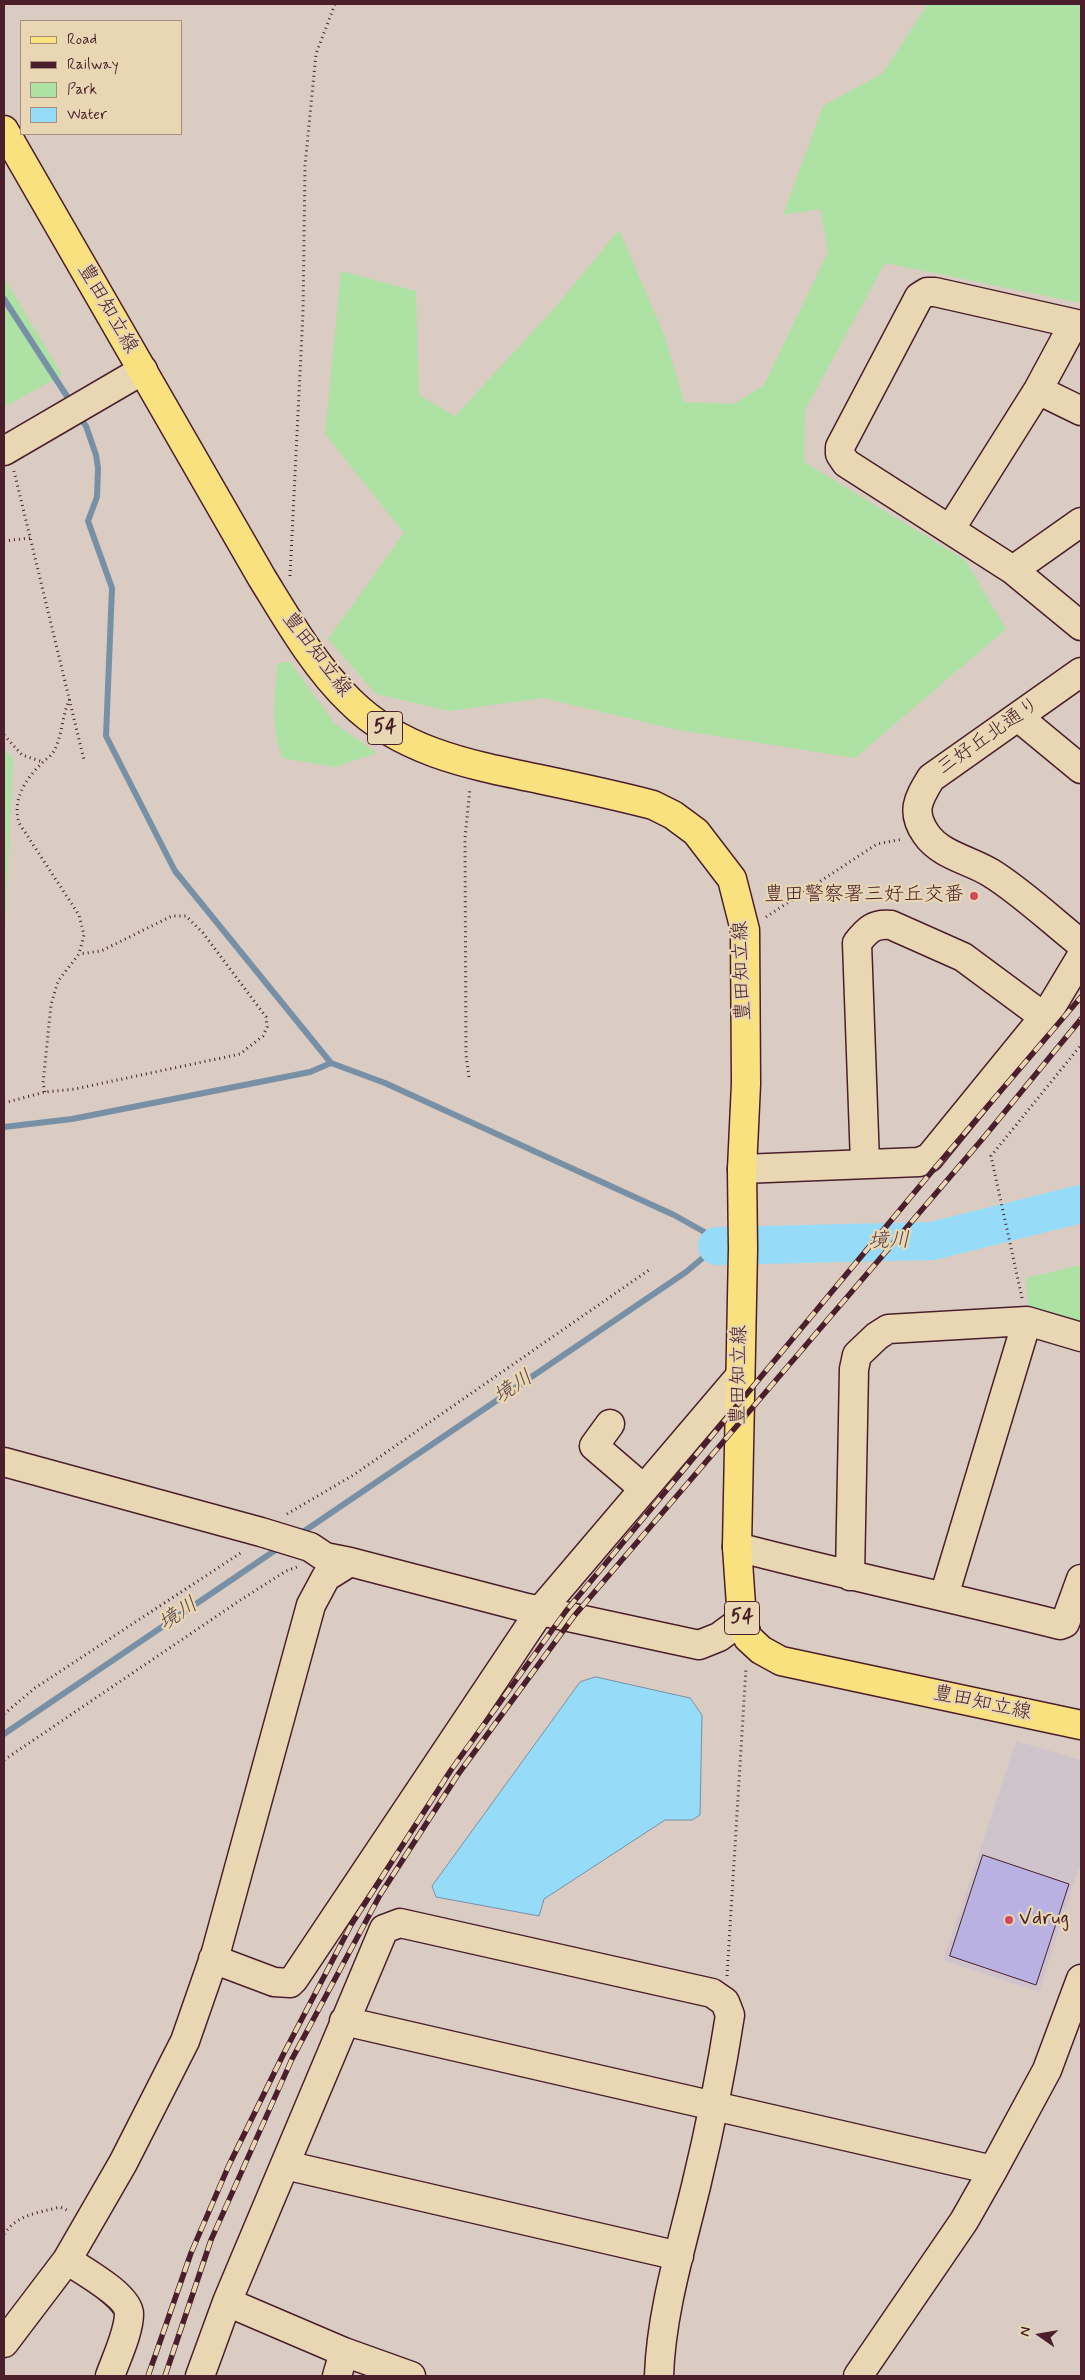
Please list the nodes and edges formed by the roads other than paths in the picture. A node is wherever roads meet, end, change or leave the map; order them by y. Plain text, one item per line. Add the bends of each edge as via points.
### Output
1 (4, 130) edge
2 (1077, 325) edge
3 (143, 370) junction
4 (1038, 390) junction
5 (1081, 412) edge
6 (6, 450) edge
7 (1081, 522) edge
8 (951, 528) junction
9 (1013, 570) junction
10 (1081, 626) edge
11 (1081, 672) edge
12 (1018, 717) junction
13 (1081, 770) edge
14 (1081, 944) edge
15 (1081, 957) edge
16 (1044, 1017) junction
17 (865, 1163) junction
18 (742, 1169) junction
19 (1027, 1321) junction
20 (1081, 1337) edge
21 (740, 1376) junction
22 (610, 1424) dead end
23 (4, 1462) edge
24 (644, 1489) junction
25 (737, 1547) junction
26 (328, 1556) junction
27 (850, 1576) junction
28 (1081, 1579) edge
29 (944, 1596) junction
30 (540, 1611) junction
31 (745, 1629) junction
32 (1081, 1724) edge
33 (213, 1960) junction
34 (1081, 1979) edge
35 (344, 2021) junction
36 (715, 2106) junction
37 (285, 2165) junction
38 (993, 2170) junction
39 (679, 2256) junction
40 (67, 2260) junction
41 (227, 2302) junction
42 (4, 2343) edge
43 (341, 2364) edge
44 (110, 2376) edge
45 (200, 2376) edge
46 (411, 2376) edge
47 (659, 2376) edge
48 (858, 2376) edge

1 - 3 main road, 豊田知立線 / 54
2 - 4 street
2 - 8 street via 935,292 919,297 840,447 840,454 846,463
3 - 6 street
3 - 18 main road, 豊田知立線 / 54 via 262,578 296,632 350,701 407,742 474,766 653,805 696,832 732,879 745,930 746,1084
4 - 5 street
4 - 8 street
7 - 9 street
8 - 9 street
9 - 10 street
11 - 12 street, 三好丘北通り
12 - 13 street
12 - 14 street, 三好丘北通り via 931,778 916,803 918,817 926,834 939,847 991,873
15 - 16 street
16 - 17 street via 929,1158 919,1162
16 - 17 street via 963,957 891,925 880,924 867,930 857,943
17 - 18 street
18 - 21 main road, 豊田知立線 / 54
19 - 20 street
19 - 27 street via 888,1329 858,1355 854,1369
19 - 29 street
21 - 24 street
21 - 25 main road, 豊田知立線 / 54
22 - 24 street via 594,1446
23 - 26 street via 267,1534
24 - 30 street
25 - 27 street
25 - 31 main road, 豊田知立線 / 54
26 - 30 street
26 - 33 street via 326,1577 311,1605
27 - 29 street
28 - 29 street via 1065,1623 1060,1625
30 - 31 street via 699,1645
30 - 33 street via 290,1983 282,1984
31 - 32 main road, 豊田知立線 / 54 via 761,1650 781,1661
33 - 40 street via 185,2041 123,2164
34 - 38 street via 1047,2070
35 - 36 street
35 - 36 street via 384,1929 400,1923 712,1993 725,2002 730,2015
35 - 37 street
36 - 38 street
36 - 39 street
37 - 39 street
37 - 41 street
38 - 48 street via 964,2221
39 - 47 street via 660,2352
40 - 42 street
40 - 44 street via 124,2300 130,2312
41 - 43 street
41 - 45 street
43 - 46 street

